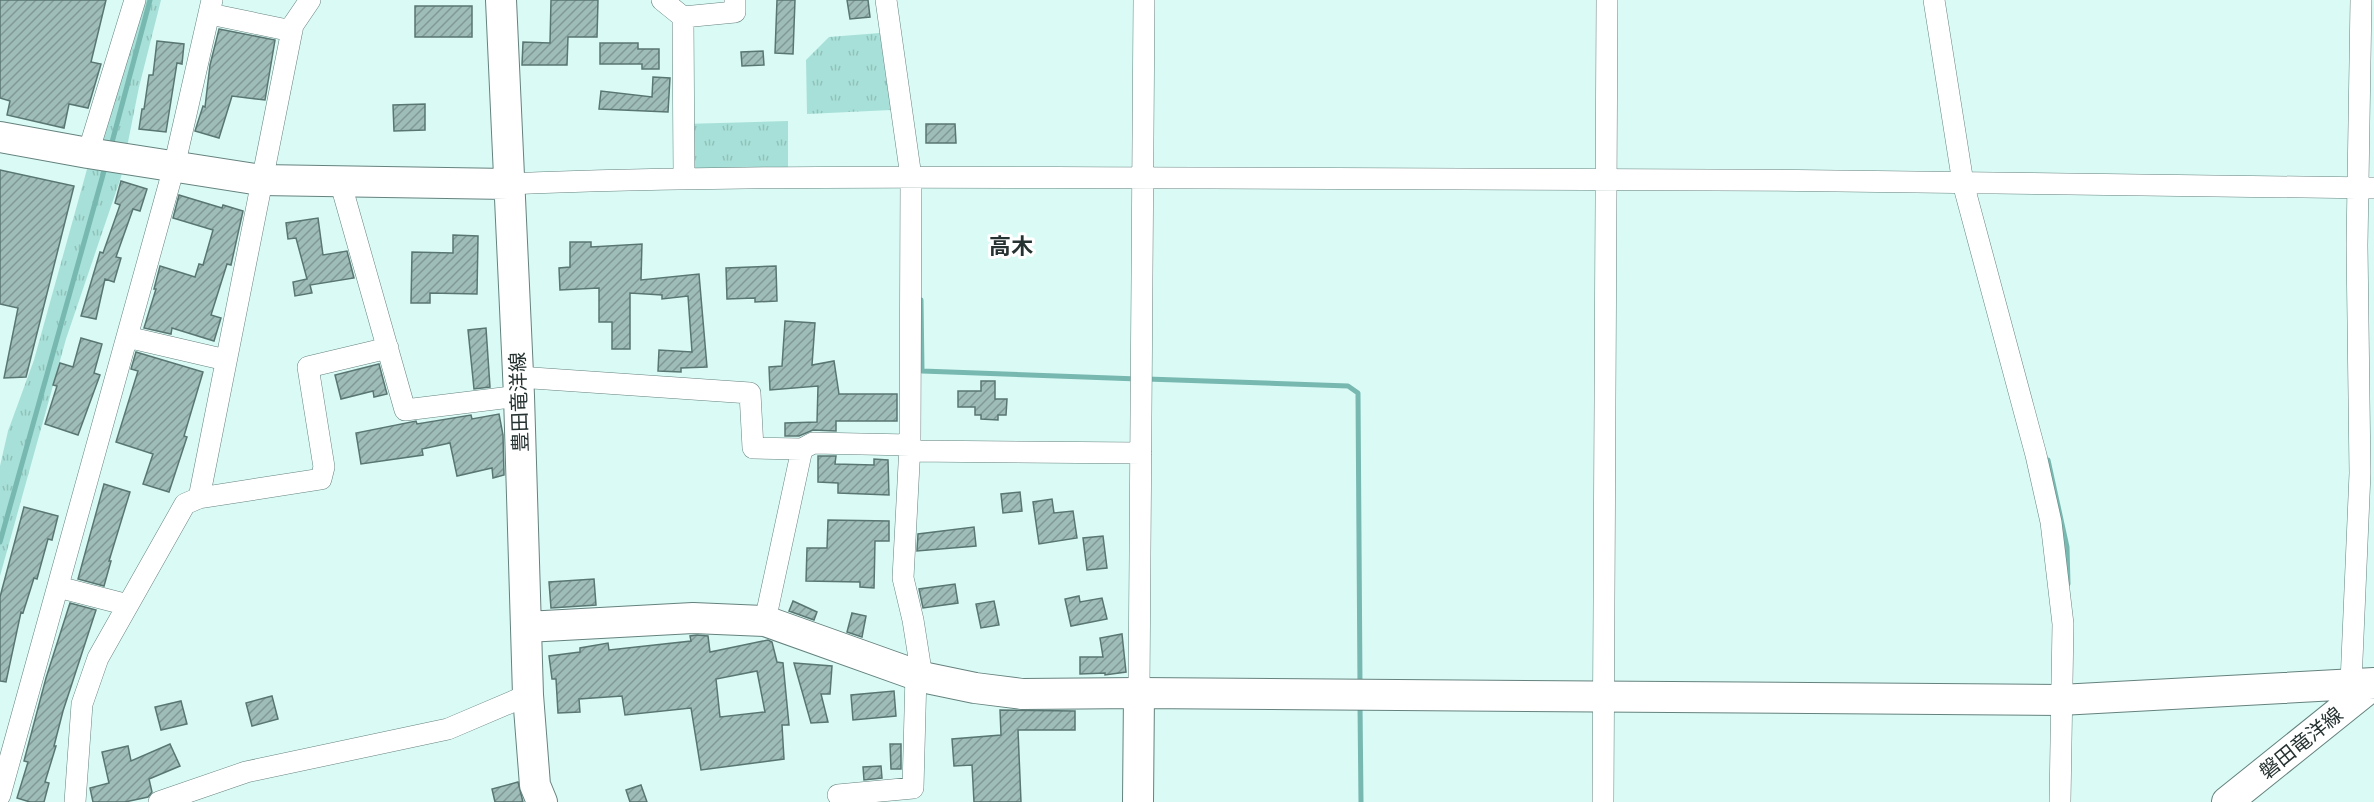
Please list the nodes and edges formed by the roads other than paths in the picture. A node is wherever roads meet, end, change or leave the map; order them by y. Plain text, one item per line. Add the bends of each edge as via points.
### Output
1 (135, 0) edge
2 (310, 0) edge
3 (501, 0) edge
4 (662, 0) edge
5 (735, 0) edge
6 (886, 0) edge
7 (1144, 0) edge
8 (1607, 0) edge
9 (1934, 0) edge
10 (2361, 0) edge
11 (211, 7) edge
12 (683, 16) junction
13 (292, 31) junction
14 (0, 137) edge
15 (88, 153) junction
16 (174, 167) junction
17 (911, 177) junction
18 (684, 178) junction
19 (1142, 178) junction
20 (1606, 178) junction
21 (261, 180) junction
22 (340, 181) junction
23 (1963, 183) junction
24 (508, 184) junction
25 (2366, 188) edge
26 (127, 337) junction
27 (388, 348) junction
28 (226, 360) junction
29 (518, 386) junction
30 (909, 448) junction
31 (802, 449) junction
32 (1141, 453) junction
33 (199, 498) junction
34 (58, 587) junction
35 (128, 605) junction
36 (765, 621) junction
37 (526, 627) junction
38 (919, 675) junction
39 (2366, 683) edge
40 (1140, 693) junction
41 (528, 695) junction
42 (1604, 696) junction
43 (2060, 700) junction
44 (0, 795) edge
45 (838, 795) dead end
46 (872, 797) edge
47 (75, 802) edge
48 (159, 802) edge
49 (542, 802) edge
50 (1138, 802) edge
51 (1603, 802) edge
52 (2060, 802) edge
53 (2227, 802) edge

1 - 15 street
2 - 13 street
3 - 24 street, 豊田竜洋線
4 - 12 street
5 - 12 street via 735,12
6 - 17 street
7 - 19 street
8 - 20 street
9 - 23 street
10 - 25 street
11 - 13 street
11 - 16 street
12 - 18 street
13 - 21 street
14 - 15 street
15 - 16 street
16 - 21 street
16 - 26 street
17 - 18 street
17 - 19 street
17 - 30 street
18 - 24 street
19 - 20 street
19 - 32 street
20 - 23 street
20 - 42 street
21 - 22 street
21 - 28 street
22 - 24 street
22 - 27 street
23 - 25 street
23 - 43 street via 2051,522 2063,624
24 - 29 street, 豊田竜洋線
25 - 39 street via 2356,354
26 - 28 street
26 - 34 street
27 - 29 street via 405,410
27 - 33 street via 308,367 324,467 321,479
28 - 33 street
29 - 31 street via 750,393 753,448
29 - 37 street, 豊田竜洋線
30 - 31 street via 813,443
30 - 32 street
30 - 38 street via 903,578 913,620
31 - 36 street
32 - 40 street
33 - 35 street via 185,504
34 - 35 street
34 - 44 street
35 - 47 street via 98,658 82,704
36 - 37 street via 693,618
36 - 38 street
37 - 41 street, 豊田竜洋線
38 - 40 street via 1022,694
38 - 46 street via 913,788
39 - 43 street
39 - 53 street, 磐田竜洋線
40 - 42 street
40 - 50 street
41 - 48 street via 448,729 246,772
41 - 49 street, 豊田竜洋線 via 535,785
42 - 43 street
42 - 51 street
43 - 52 street
45 - 46 street

